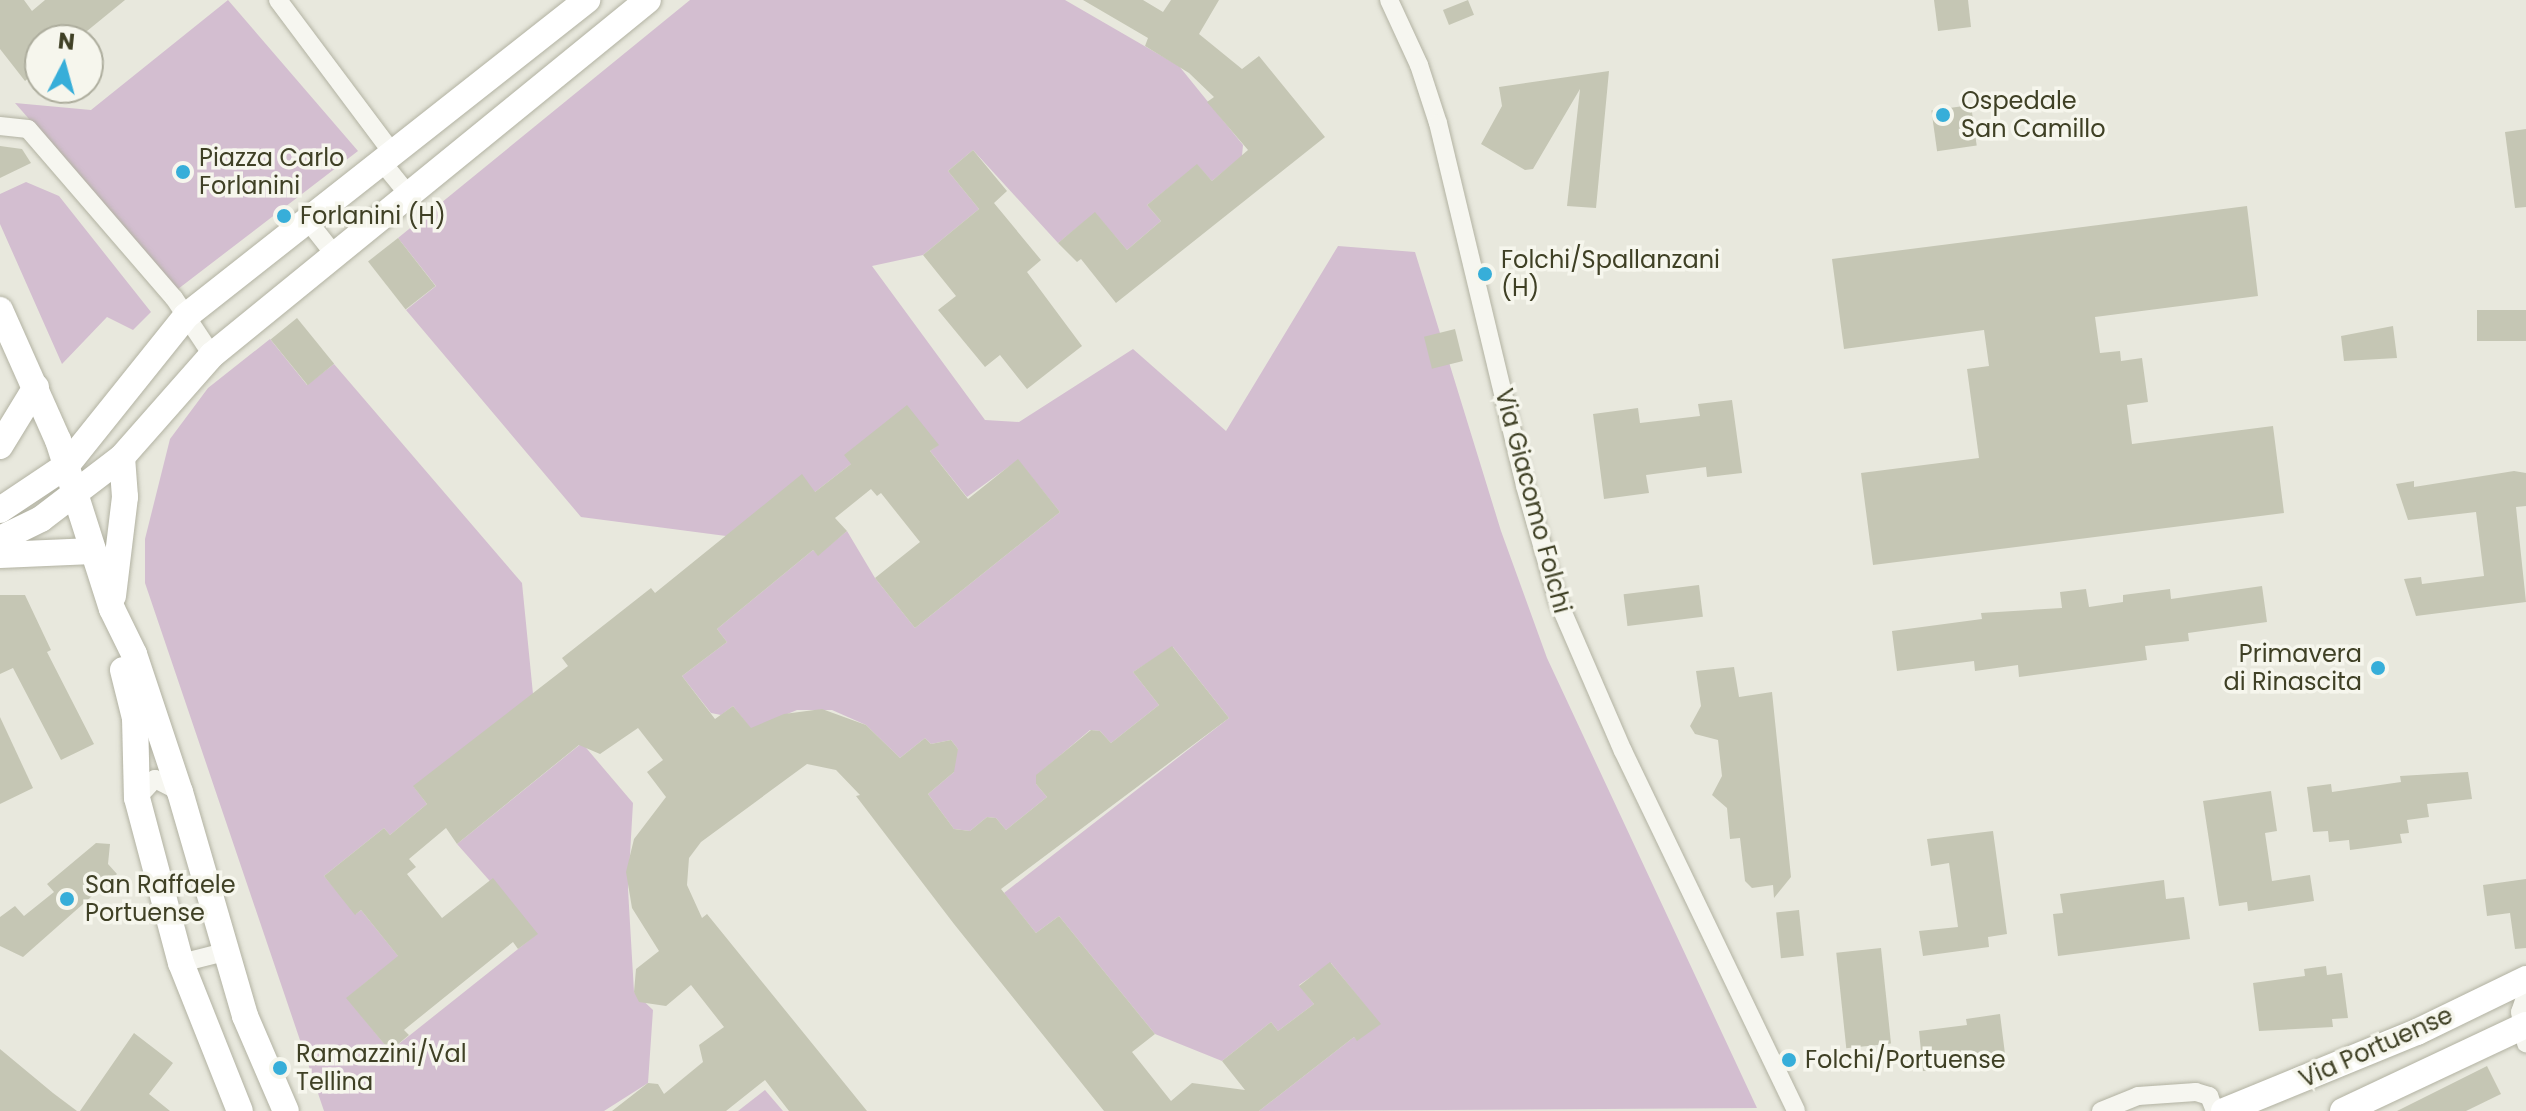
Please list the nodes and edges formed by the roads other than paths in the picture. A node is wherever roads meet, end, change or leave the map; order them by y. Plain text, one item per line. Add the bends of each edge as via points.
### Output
1 (278, 0) edge
2 (587, 0) edge
3 (648, 0) edge
4 (1389, 0) edge
5 (0, 126) edge
6 (388, 158) junction
7 (408, 194) junction
8 (308, 221) junction
9 (334, 254) junction
10 (0, 310) edge
11 (186, 316) junction
12 (212, 355) junction
13 (36, 387) junction
14 (0, 446) edge
15 (122, 457) junction
16 (66, 466) junction
17 (75, 494) junction
18 (0, 510) edge
19 (0, 539) edge
20 (93, 551) junction
21 (0, 555) edge
22 (112, 609) junction
23 (180, 792) junction
24 (137, 798) junction
25 (224, 952) junction
26 (181, 963) junction
27 (2526, 979) edge
28 (2526, 995) edge
29 (2525, 1031) edge
30 (240, 1111) edge
31 (286, 1111) edge
32 (1796, 1111) edge
33 (2101, 1111) edge
34 (2215, 1111) edge
35 (2224, 1111) edge
36 (2343, 1111) edge

1 - 6 street
2 - 6 street
3 - 7 street
4 - 32 street, Via Giacomo Folchi via 1438,123 1558,601 1623,751
5 - 11 street via 28,129
6 - 7 street
6 - 8 street
7 - 9 street
8 - 9 street
8 - 11 street
9 - 12 street
10 - 13 street
11 - 12 street
11 - 16 street
12 - 15 street
13 - 14 street
13 - 16 street
15 - 17 street
15 - 22 street via 125,497
16 - 17 street
16 - 18 street
17 - 19 street
17 - 20 street
20 - 21 street
20 - 22 street
22 - 23 street via 134,654
22 - 24 street via 135,718
23 - 24 street via 155,779
23 - 25 street
24 - 26 street
25 - 26 street
25 - 31 street
26 - 30 street
27 - 35 street, Via Portuense via 2417,1032
28 - 29 street via 2520,1003
29 - 36 street, Via Portuense
33 - 34 street via 2138,1096 2196,1092 2209,1096

